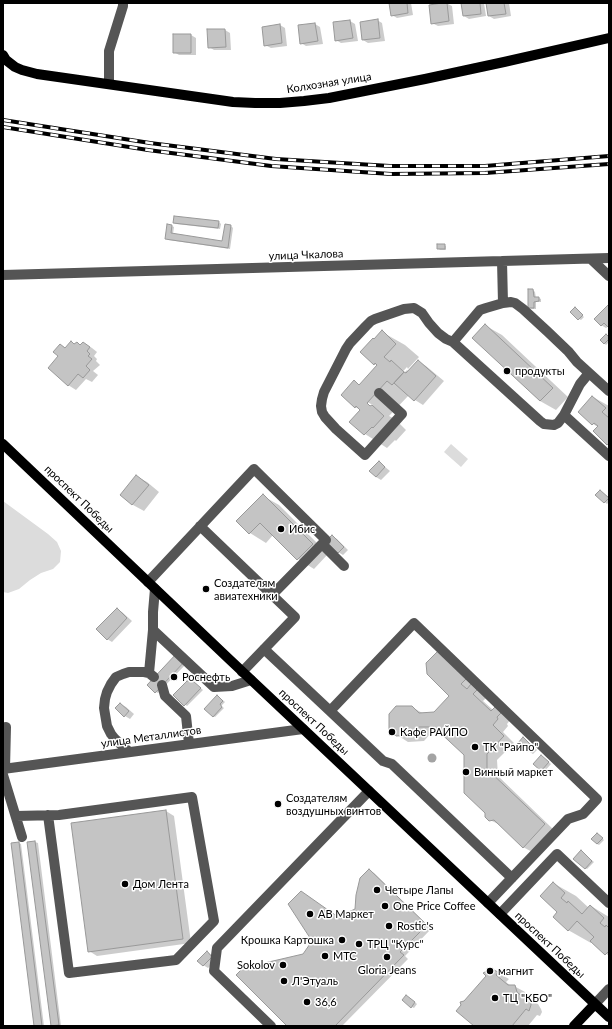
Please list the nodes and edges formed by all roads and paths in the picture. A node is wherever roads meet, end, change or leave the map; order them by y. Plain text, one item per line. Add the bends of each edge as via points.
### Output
1 (123, 3) edge
2 (609, 38) edge
3 (4, 58) edge
4 (109, 84) junction
5 (609, 258) edge
6 (591, 259) junction
7 (502, 261) junction
8 (3, 275) edge
9 (609, 276) edge
10 (503, 303) junction
11 (453, 342) junction
12 (589, 373) junction
13 (609, 391) edge
14 (379, 393) dead end
15 (564, 415) junction
16 (3, 444) edge
17 (609, 456) edge
18 (200, 526) junction
19 (322, 544) junction
20 (344, 566) dead end
21 (152, 586) junction
22 (272, 595) junction
23 (153, 630) junction
24 (264, 649) junction
25 (242, 672) junction
26 (251, 680) junction
27 (162, 685) dead end
28 (330, 711) junction
29 (6, 727) dead end
30 (303, 729) junction
31 (189, 744) junction
32 (129, 752) junction
33 (4, 771) edge
34 (369, 791) junction
35 (48, 815) junction
36 (16, 816) junction
37 (22, 837) dead end
38 (512, 878) junction
39 (488, 903) junction
40 (609, 903) edge
41 (500, 914) junction
42 (609, 989) edge
43 (595, 1004) junction
44 (609, 1017) edge
45 (271, 1026) edge
46 (574, 1026) edge

1 - 4 street via 109,52
2 - 4 main road, Колхозная улица via 456,73 304,101 233,102
3 - 4 main road, Колхозная улица via 14,67 37,74
5 - 6 street, улица Чкалова
6 - 7 street, улица Чкалова
6 - 9 street
7 - 8 street, улица Чкалова
7 - 10 street
10 - 11 street via 480,310
10 - 12 street via 514,303 523,309
11 - 14 street via 428,324 418,310 409,308 371,321 350,343 341,358 324,392 321,406 330,423 365,455 402,414
11 - 15 street via 544,424 554,425
12 - 13 street
12 - 15 street via 580,384
15 - 17 street
16 - 21 main road, проспект Победы
18 - 19 street via 254,469 326,540
18 - 21 street
18 - 22 street
19 - 20 street
19 - 22 street
21 - 23 street
21 - 25 main road, проспект Победы
22 - 24 street via 295,617
23 - 26 street via 214,687 232,686
23 - 32 street via 151,675 129,672 116,677 105,699 107,726 115,739
24 - 25 street
24 - 28 street
25 - 26 main road, проспект Победы
26 - 30 main road, проспект Победы
27 - 31 street via 165,696 186,716
28 - 38 street via 383,761 392,764
28 - 38 street via 414,623 597,799 583,814 568,819
29 - 33 street
30 - 31 street, улица Металлистов
30 - 34 main road, проспект Победы
31 - 32 street, улица Металлистов
32 - 33 street, улица Металлистов
33 - 36 street
34 - 39 main road, проспект Победы
34 - 45 street via 217,948 214,971
35 - 35 street via 192,797 214,921 176,960 69,973
35 - 36 street
36 - 37 street
38 - 39 street
39 - 41 main road, проспект Победы
40 - 41 street via 557,854
41 - 43 main road, проспект Победы
42 - 43 street
43 - 44 main road, проспект Победы
43 - 46 main road

